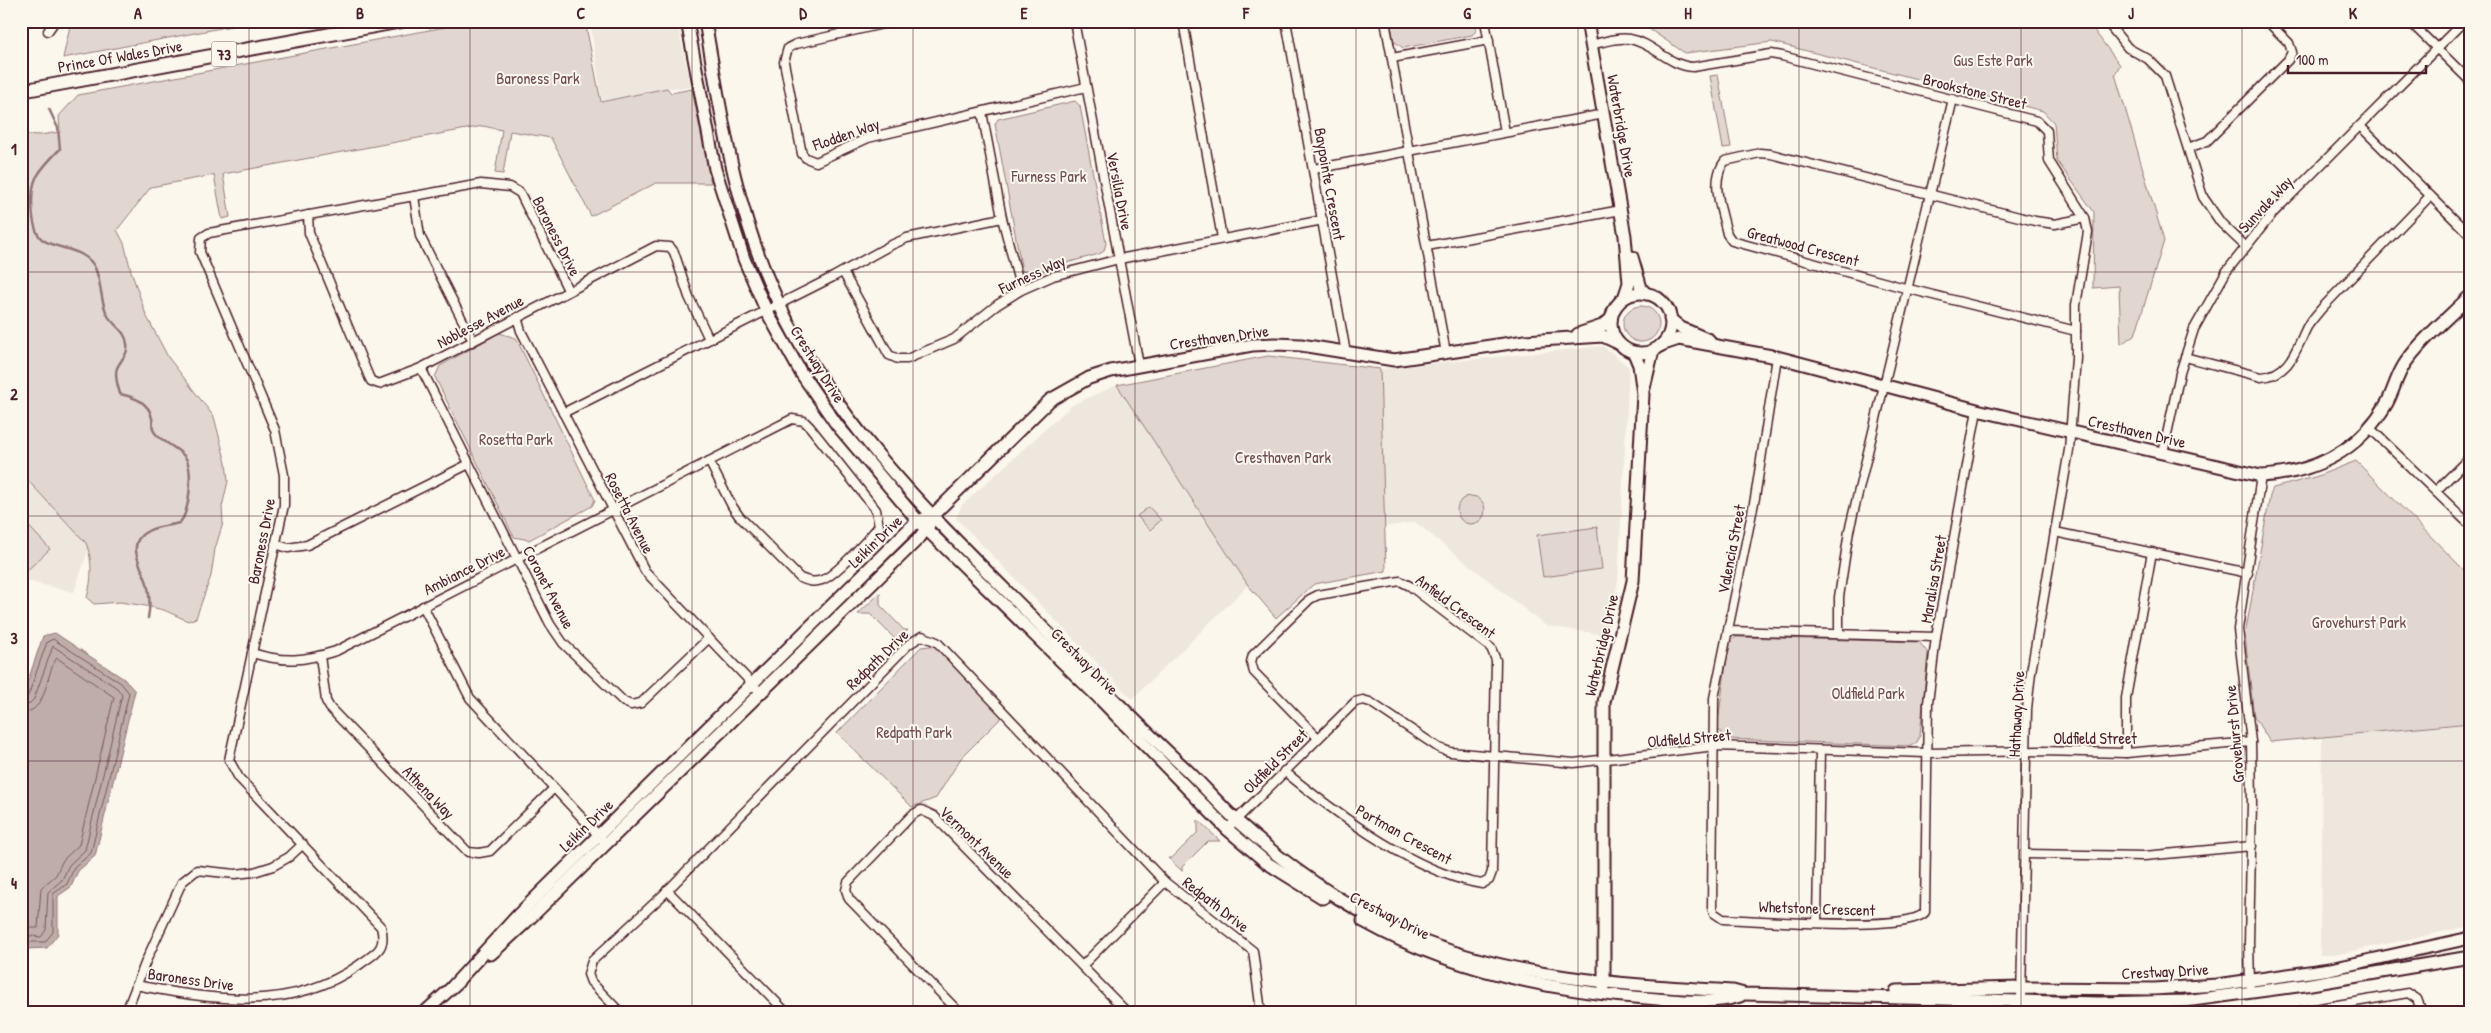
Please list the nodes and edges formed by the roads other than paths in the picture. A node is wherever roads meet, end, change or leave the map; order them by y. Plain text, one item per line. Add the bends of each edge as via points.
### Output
1 (55, 21) edge
2 (402, 21) edge
3 (687, 21) edge
4 (705, 21) edge
5 (896, 21) edge
6 (1074, 21) edge
7 (1183, 21) edge
8 (1286, 21) edge
9 (1385, 21) edge
10 (1485, 21) edge
11 (1587, 21) edge
12 (2106, 21) edge
13 (2267, 21) edge
14 (2409, 21) edge
15 (2464, 21) edge
16 (48, 31) dead end
17 (1489, 40) junction
18 (1591, 45) junction
19 (2437, 49) junction
20 (1392, 58) junction
21 (2470, 81) edge
22 (1086, 87) junction
23 (21, 91) edge
24 (1953, 99) junction
25 (982, 112) junction
26 (1604, 114) junction
27 (2361, 127) junction
28 (1504, 132) junction
29 (2188, 148) junction
30 (1408, 152) junction
31 (1314, 169) junction
32 (1930, 194) junction
33 (414, 196) junction
34 (2430, 196) junction
35 (1621, 210) junction
36 (308, 215) junction
37 (1002, 218) junction
38 (2085, 218) junction
39 (1323, 220) junction
40 (2470, 235) edge
41 (1625, 236) junction
42 (1222, 238) junction
43 (1427, 246) junction
44 (2244, 246) junction
45 (1118, 259) junction
46 (843, 272) junction
47 (1906, 288) junction
48 (568, 290) junction
49 (1021, 290) junction
50 (1646, 294) junction
51 (2470, 296) edge
52 (1624, 298) junction
53 (779, 304) junction
54 (766, 310) junction
55 (517, 317) junction
56 (1670, 318) junction
57 (1611, 319) junction
58 (2076, 331) junction
59 (1562, 339) junction
60 (709, 340) junction
61 (473, 341) junction
62 (1618, 343) junction
63 (1724, 347) junction
64 (1657, 348) junction
65 (1446, 352) junction
66 (1346, 353) junction
67 (1634, 353) junction
68 (1777, 357) junction
69 (2184, 358) junction
70 (1139, 365) junction
71 (421, 368) junction
72 (1883, 384) junction
73 (1643, 394) junction
74 (1977, 410) junction
75 (563, 414) junction
76 (2369, 426) junction
77 (2069, 432) junction
78 (2163, 453) junction
79 (2470, 457) edge
80 (709, 461) junction
81 (469, 464) junction
82 (2261, 476) junction
83 (2436, 491) junction
84 (612, 509) junction
85 (932, 516) junction
86 (918, 522) junction
87 (2470, 525) edge
88 (927, 530) junction
89 (2055, 532) junction
90 (275, 544) junction
91 (2152, 552) junction
92 (517, 558) junction
93 (2248, 573) junction
94 (423, 606) junction
95 (1729, 631) junction
96 (1839, 634) junction
97 (1936, 637) junction
98 (709, 638) junction
99 (252, 652) junction
100 (320, 656) junction
101 (756, 688) junction
102 (1318, 738) junction
103 (2251, 742) junction
104 (1715, 746) junction
105 (1820, 750) junction
106 (2026, 752) junction
107 (1926, 753) junction
108 (2126, 754) junction
109 (1493, 756) junction
110 (1603, 760) junction
111 (1284, 771) junction
112 (553, 789) junction
113 (1236, 820) junction
114 (1227, 829) junction
115 (602, 839) junction
116 (303, 844) junction
117 (2252, 846) junction
118 (2026, 854) junction
119 (1165, 882) junction
120 (667, 890) junction
121 (1816, 922) junction
122 (2470, 938) edge
123 (2470, 957) edge
124 (1082, 966) junction
125 (2250, 980) junction
126 (1604, 981) junction
127 (136, 985) junction
128 (2250, 992) junction
129 (1604, 994) junction
130 (1744, 994) junction
131 (2021, 994) junction
132 (2323, 1010) edge
133 (126, 1012) edge
134 (425, 1012) edge
135 (620, 1012) edge
136 (786, 1012) edge
137 (959, 1012) edge
138 (1127, 1012) edge
139 (1261, 1012) edge
140 (2296, 1012) edge
141 (2422, 1012) edge

1 - 16 street
2 - 23 main road, Prince Of Wales Drive / 73
3 - 54 street, Crestway Drive via 716,168 744,259
4 - 53 street, Crestway Drive via 735,185 758,257
5 - 25 street, Flodden Way via 788,48 784,62 802,154 816,162 868,138
6 - 22 street, Versilia Drive
7 - 42 street
8 - 31 street, Baypointe Crescent
9 - 20 street
10 - 17 street
11 - 18 street, Waterbridge Drive
12 - 29 street via 2128,48 2148,59 2165,76
13 - 29 street via 2289,43 2292,52 2288,60 2207,141
14 - 19 street
15 - 19 street, Sunvale Way
17 - 20 street
17 - 28 street
18 - 24 street, Brookstone Street via 1620,38 1630,39 1682,67 1771,54
18 - 26 street, Waterbridge Drive
19 - 21 street
19 - 27 street, Sunvale Way
20 - 30 street
22 - 25 street, Flodden Way
22 - 45 street, Versilia Drive
24 - 32 street
24 - 38 street, Brookstone Street via 2043,125 2047,132 2049,161
25 - 37 street
26 - 28 street
26 - 35 street, Waterbridge Drive
27 - 34 street
27 - 44 street, Sunvale Way
28 - 30 street
29 - 44 street via 2203,197
30 - 31 street
30 - 43 street
31 - 39 street, Baypointe Crescent
32 - 38 street, Greatwood Crescent via 2055,224
32 - 47 street
32 - 47 street, Greatwood Crescent via 1771,154 1760,153 1724,161 1718,170 1717,182 1727,234 1732,241
33 - 36 street, Baroness Drive
33 - 48 street, Baroness Drive via 481,184 517,190
33 - 61 street via 420,236
34 - 40 street
34 - 69 street via 2326,303 2308,326 2292,360 2283,370 2261,377
35 - 41 street, Waterbridge Drive
35 - 43 street
36 - 71 street, Noblesse Avenue via 310,233 372,381 379,384 390,382
36 - 90 street, Baroness Drive via 209,233 199,243 278,442 284,505
37 - 46 street via 907,238
37 - 49 street
38 - 58 street, Brookstone Street via 2088,232 2080,277
39 - 42 street, Furness Way
39 - 66 street, Baypointe Crescent
41 - 50 street, Waterbridge Drive
41 - 52 street, Waterbridge Drive via 1629,283
42 - 45 street, Furness Way
43 - 65 street
44 - 69 street, Sunvale Way via 2194,329
45 - 49 street, Furness Way via 1053,276
45 - 70 street, Versilia Drive
46 - 49 street, Furness Way via 888,355 898,359 907,359 954,339
46 - 53 street
47 - 58 street, Greatwood Crescent
47 - 72 street
48 - 55 street, Noblesse Avenue
48 - 60 street, Noblesse Avenue via 656,246 670,247
50 - 52 street
50 - 56 street via 1662,302
51 - 76 street, Cresthaven Drive via 2406,362 2388,402
52 - 57 street via 1616,305
53 - 54 street
53 - 85 street, Crestway Drive via 810,362 858,431
54 - 60 street
54 - 86 street, Crestway Drive via 801,373 837,425
55 - 61 street, Noblesse Avenue
55 - 75 street, Rosetta Avenue
56 - 63 street, Cresthaven Drive via 1681,328
56 - 64 street via 1670,328
57 - 59 street, Cresthaven Drive via 1602,326
57 - 62 street
58 - 77 street, Brookstone Street
59 - 62 street, Cresthaven Drive via 1603,336
59 - 65 street, Cresthaven Drive
60 - 75 street
61 - 71 street, Noblesse Avenue
62 - 67 street
63 - 64 street, Cresthaven Drive via 1679,338
63 - 68 street, Cresthaven Drive
64 - 67 street
64 - 73 street, Waterbridge Drive
65 - 66 street, Cresthaven Drive via 1394,360
66 - 70 street, Cresthaven Drive via 1301,345 1252,345
67 - 73 street, Waterbridge Drive
68 - 72 street, Cresthaven Drive
68 - 95 street, Valencia Street via 1756,498
69 - 78 street, Sunvale Way
70 - 85 street, Cresthaven Drive via 1088,378 1050,400
71 - 81 street, Coronet Avenue
72 - 74 street, Cresthaven Drive
72 - 96 street via 1849,531 1839,597
73 - 110 street, Waterbridge Drive via 1633,581 1605,691
74 - 77 street, Cresthaven Drive
74 - 97 street, Maralisa Street
75 - 84 street, Rosetta Avenue
76 - 82 street, Cresthaven Drive via 2326,462 2293,472
76 - 83 street
77 - 78 street, Cresthaven Drive
77 - 89 street, Hathaway Drive
78 - 82 street, Cresthaven Drive
79 - 83 street
80 - 80 street, Ambiance Drive via 739,516 800,578 812,583 825,580 879,526 870,500 804,421 792,419
80 - 84 street, Ambiance Drive
81 - 90 street via 307,545 298,548
81 - 92 street, Coronet Avenue
82 - 93 street, Grovehurst Drive
83 - 87 street
84 - 92 street, Ambiance Drive
84 - 98 street, Rosetta Avenue via 649,576
85 - 86 street, Leikin Drive
85 - 88 street, Leikin Drive
85 - 113 street, Crestway Drive
86 - 88 street, Crestway Drive
86 - 101 street, Leikin Drive
88 - 101 street, Leikin Drive
88 - 114 street, Crestway Drive
89 - 91 street
89 - 106 street, Hathaway Drive via 2031,672
90 - 99 street, Baroness Drive
91 - 93 street
91 - 108 street via 2126,698
92 - 94 street, Ambiance Drive
92 - 98 street, Coronet Avenue via 563,643 631,705 641,703
93 - 103 street, Grovehurst Drive via 2238,629
94 - 100 street, Ambiance Drive
94 - 112 street via 470,698
95 - 96 street
95 - 104 street, Valencia Street via 1714,698
96 - 97 street
97 - 107 street, Maralisa Street
98 - 101 street, Rosetta Avenue
99 - 100 street, Ambiance Drive via 274,659
99 - 116 street, Baroness Drive via 229,760 239,778
100 - 112 street, Athena Way via 326,701 330,708 468,852 490,851
101 - 115 street, Leikin Drive
102 - 109 street, Oldfield Street via 1355,702 1363,700 1439,748
102 - 109 street, Anfield Crescent via 1254,672 1253,655 1310,599 1400,581 1491,648 1496,660
102 - 111 street, Oldfield Street
103 - 108 street, Oldfield Street
103 - 117 street, Grovehurst Drive
104 - 105 street, Oldfield Street
104 - 110 street, Oldfield Street
104 - 121 street, Whetstone Crescent via 1714,913 1723,918
105 - 107 street, Oldfield Street
105 - 121 street
106 - 107 street, Oldfield Street
106 - 108 street, Oldfield Street
106 - 118 street, Hathaway Drive
107 - 121 street, Whetstone Crescent via 1925,912 1921,918 1884,924
109 - 110 street, Oldfield Street via 1574,763
109 - 111 street, Portman Crescent via 1492,872 1489,880 1482,884 1452,877 1400,851 1349,821
110 - 126 street, Waterbridge Drive
111 - 113 street, Oldfield Street
112 - 115 street
113 - 114 street, Oldfield Street
113 - 126 street, Crestway Drive via 1323,890 1410,936 1469,957 1552,975
114 - 129 street, Crestway Drive via 1281,873 1417,948 1469,967 1519,980
115 - 134 street, Leikin Drive via 524,924
116 - 127 street via 280,862 254,872 224,874 197,870 187,876
116 - 127 street, Baroness Drive via 381,927 384,939 379,951 331,981 279,998 203,998
117 - 118 street via 2144,856
117 - 125 street, Grovehurst Drive
118 - 131 street, Hathaway Drive
119 - 120 street, Redpath Drive via 937,642 922,636 908,644
119 - 124 street
119 - 139 street, Redpath Drive via 1253,951
120 - 135 street, Redpath Drive via 588,968 591,982
120 - 136 street
122 - 125 street, Crestway Drive via 2347,965
123 - 128 street, Crestway Drive
124 - 137 street, Vermont Avenue via 934,816 921,810 912,815 848,882 846,890 849,899
124 - 138 street
125 - 128 street, Grovehurst Drive
125 - 131 street, Crestway Drive via 2154,989
126 - 129 street, Waterbridge Drive
126 - 130 street, Crestway Drive
127 - 133 street
128 - 131 street, Crestway Drive via 2154,1002 2071,1002
129 - 130 street, Crestway Drive via 1681,1001 1713,1000
130 - 131 street, Crestway Drive
132 - 140 street
132 - 141 street via 2408,993 2417,999

